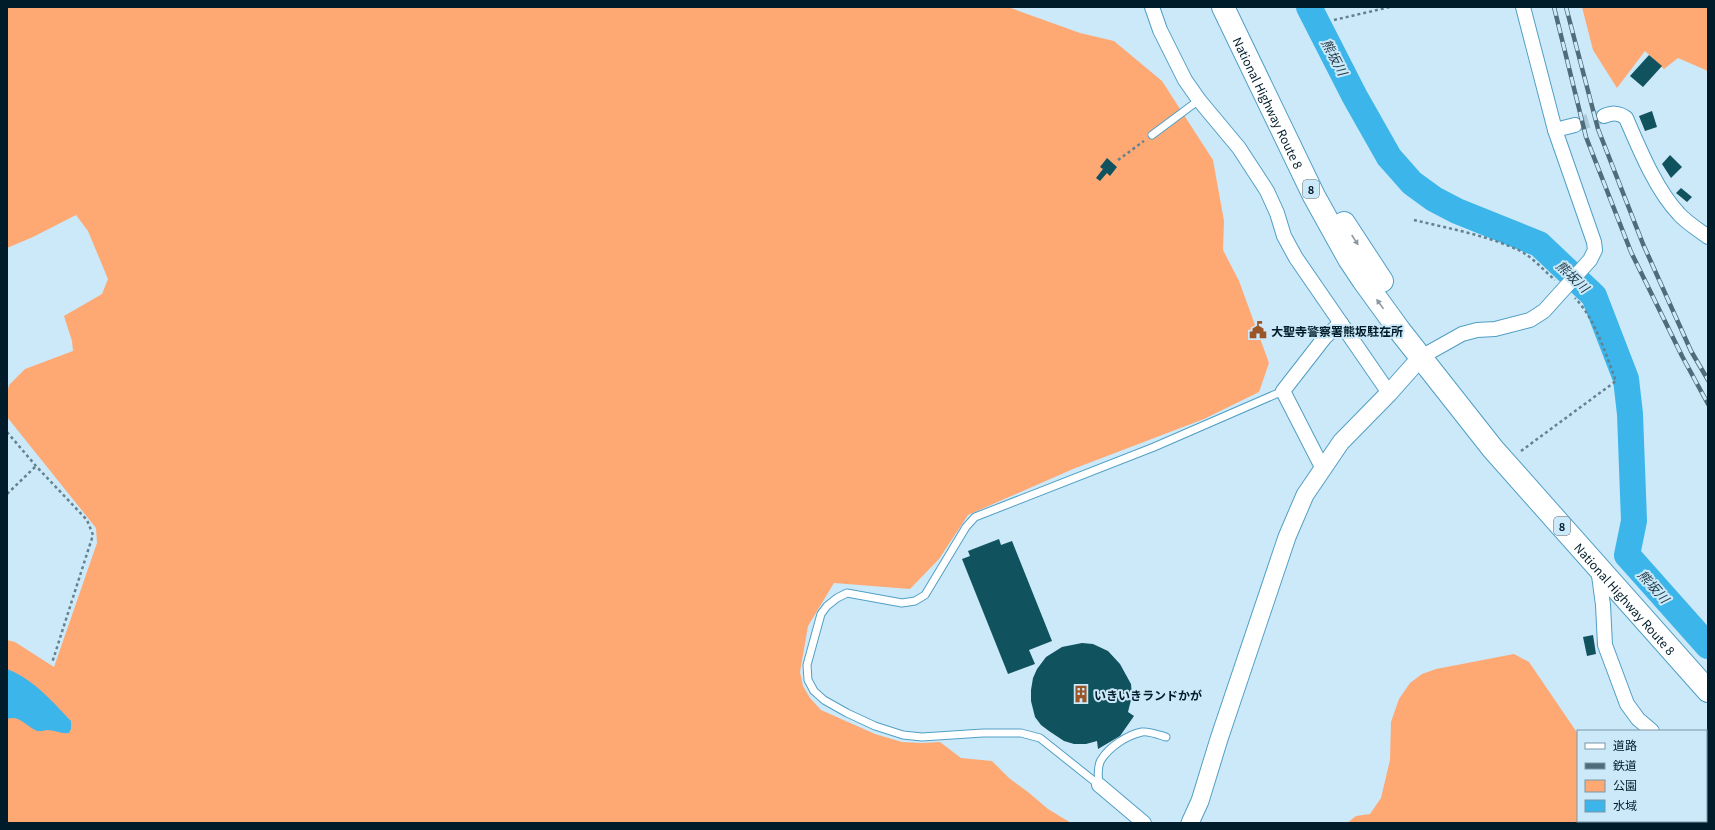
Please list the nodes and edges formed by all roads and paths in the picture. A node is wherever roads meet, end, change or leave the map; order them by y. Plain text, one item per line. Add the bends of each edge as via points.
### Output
1 (1152, 7) edge
2 (1224, 7) edge
3 (1234, 7) edge
4 (1390, 7) edge
5 (1523, 7) edge
6 (1334, 20) dead end
7 (1199, 100) junction
8 (1604, 116) tunnel mouth
9 (1575, 125) tunnel mouth
10 (1555, 130) junction
11 (1152, 135) joint
12 (1118, 160) dead end
13 (1708, 237) edge
14 (1341, 323) junction
15 (1421, 357) junction
16 (1283, 391) junction
17 (1389, 393) junction
18 (7, 432) edge
19 (36, 466) junction
20 (1323, 469) junction
21 (7, 494) edge
22 (1598, 568) junction
23 (52, 663) dead end
24 (1708, 690) edge
25 (1651, 730) edge
26 (1166, 737) dead end
27 (1099, 785) junction
28 (1144, 823) edge
29 (1190, 823) edge

1 - 7 street via 1160,30 1185,80
15 -> 2 highway, National Highway Route 8 / 8 via 1349,259 1314,196
3 -> 15 highway, National Highway Route 8 / 8 via 1314,174 1370,264 1414,328
4 - 6 path
5 - 10 street
7 - 11 lane
7 - 14 street via 1239,148 1267,191 1284,236 1296,258
8 - 13 street via 1612,113 1626,118 1664,194 1679,214
9 - 10 street
10 - 15 street via 1594,242 1595,250 1590,260 1544,311 1530,320 1462,334
11 - 12 path
14 - 16 street via 1325,337
14 - 17 street
15 - 17 street
15 - 22 highway, National Highway Route 8 / 8 via 1493,448
16 - 20 street
16 - 27 lane via 1154,446 975,517 966,527 926,594 915,601 902,603 847,594 837,598 821,614 807,665 808,680 814,692 824,700 875,726 903,735 1021,733 1040,738
17 - 20 street via 1341,442
18 - 19 path
19 - 21 path
19 - 23 path via 87,520 93,535
20 - 29 street via 1305,495 1287,537 1200,801
22 - 24 highway, National Highway Route 8 / 8
22 - 25 street via 1605,645 1627,704 1638,719
26 - 27 lane via 1143,732 1113,747 1100,760
27 - 28 street

